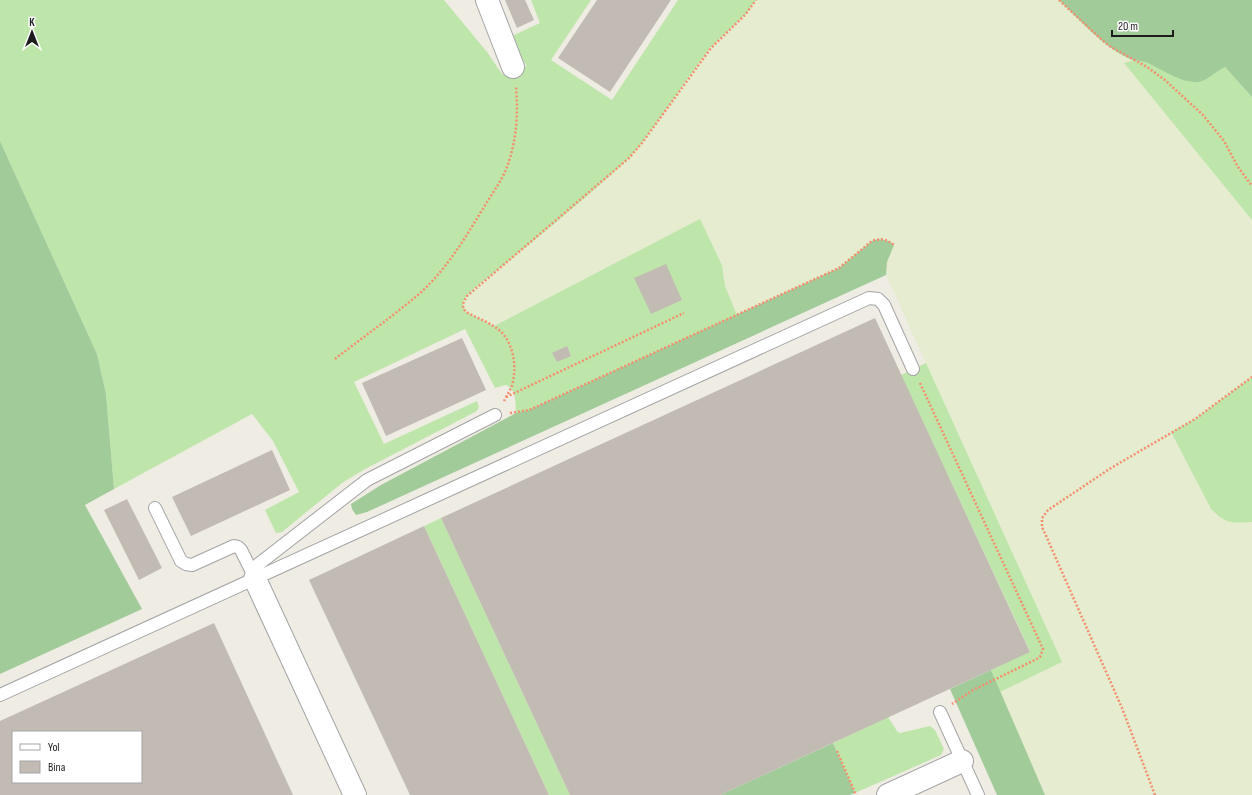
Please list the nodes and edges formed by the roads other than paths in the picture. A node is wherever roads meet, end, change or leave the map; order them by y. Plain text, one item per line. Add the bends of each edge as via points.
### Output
1 (487, 0) edge
2 (513, 67) road end
3 (914, 369) road end
4 (495, 415) road end
5 (155, 508) dead end
6 (253, 574) junction
7 (0, 695) edge
8 (940, 712) road end
9 (962, 761) junction
10 (355, 795) edge
11 (888, 795) edge
12 (978, 795) edge

1 - 2 street
3 - 6 lane via 884,306 878,299 869,298
4 - 6 lane via 367,480
5 - 6 lane via 182,561 186,564 192,565 234,546 238,547
6 - 7 lane
6 - 10 street
8 - 9 lane
9 - 11 street
9 - 12 lane

